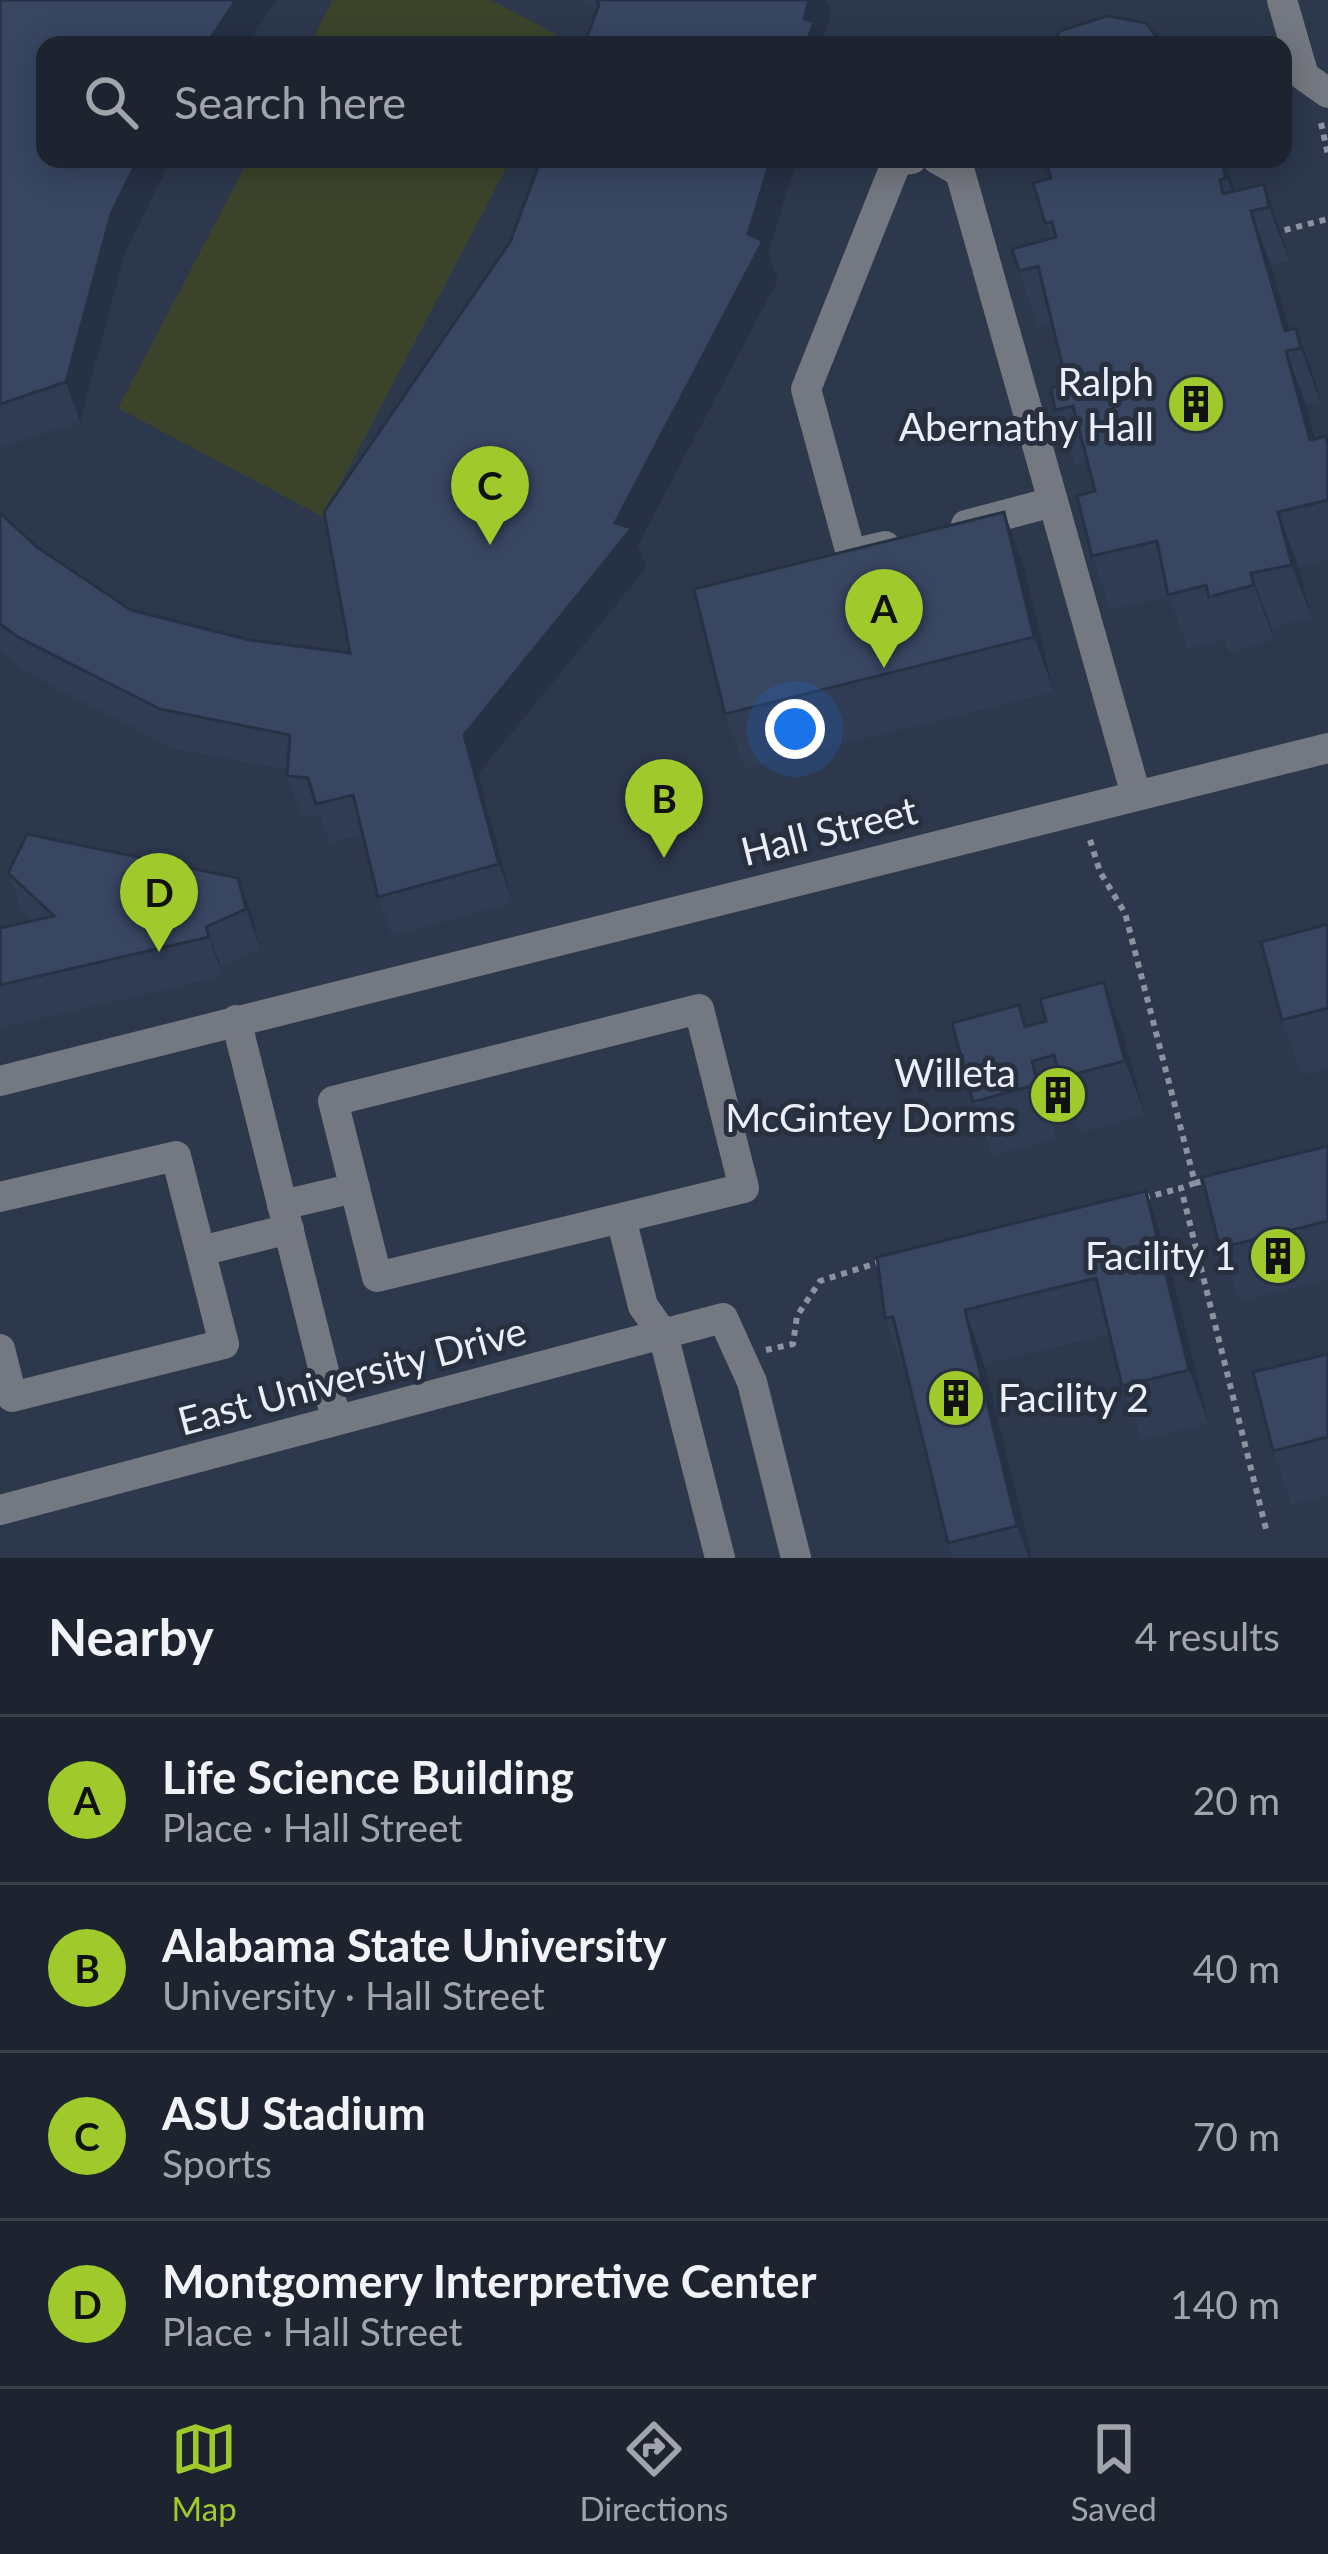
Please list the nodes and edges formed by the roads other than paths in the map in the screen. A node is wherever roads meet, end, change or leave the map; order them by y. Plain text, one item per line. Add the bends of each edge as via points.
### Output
1 (1282, 0) edge
2 (1324, 106) edge
3 (894, 168) edge
4 (953, 168) edge
5 (1053, 502) junction
6 (1328, 748) edge
7 (1136, 795) junction
8 (236, 1020) junction
9 (0, 1081) edge
10 (355, 1188) junction
11 (0, 1196) edge
12 (286, 1217) junction
13 (621, 1218) junction
14 (201, 1251) junction
15 (663, 1334) junction
16 (0, 1349) edge
17 (336, 1419) junction
18 (0, 1510) edge
19 (720, 1558) edge
20 (796, 1558) edge

1 - 2 street via 1304,76
3 - 5 street via 806,389 851,554
4 - 5 street
5 - 7 street
6 - 7 street, Hall Street
7 - 8 street, Hall Street
8 - 9 street, Hall Street
8 - 12 street
10 - 12 street
10 - 13 street via 377,1277
10 - 13 street via 333,1101 699,1009 744,1187
11 - 14 street via 176,1156
12 - 14 street
12 - 17 street
13 - 15 street via 644,1306
14 - 16 street via 224,1344 12,1397
15 - 17 street, East University Drive
15 - 19 street
15 - 20 street, East University Drive via 723,1318 752,1382
17 - 18 street, East University Drive

